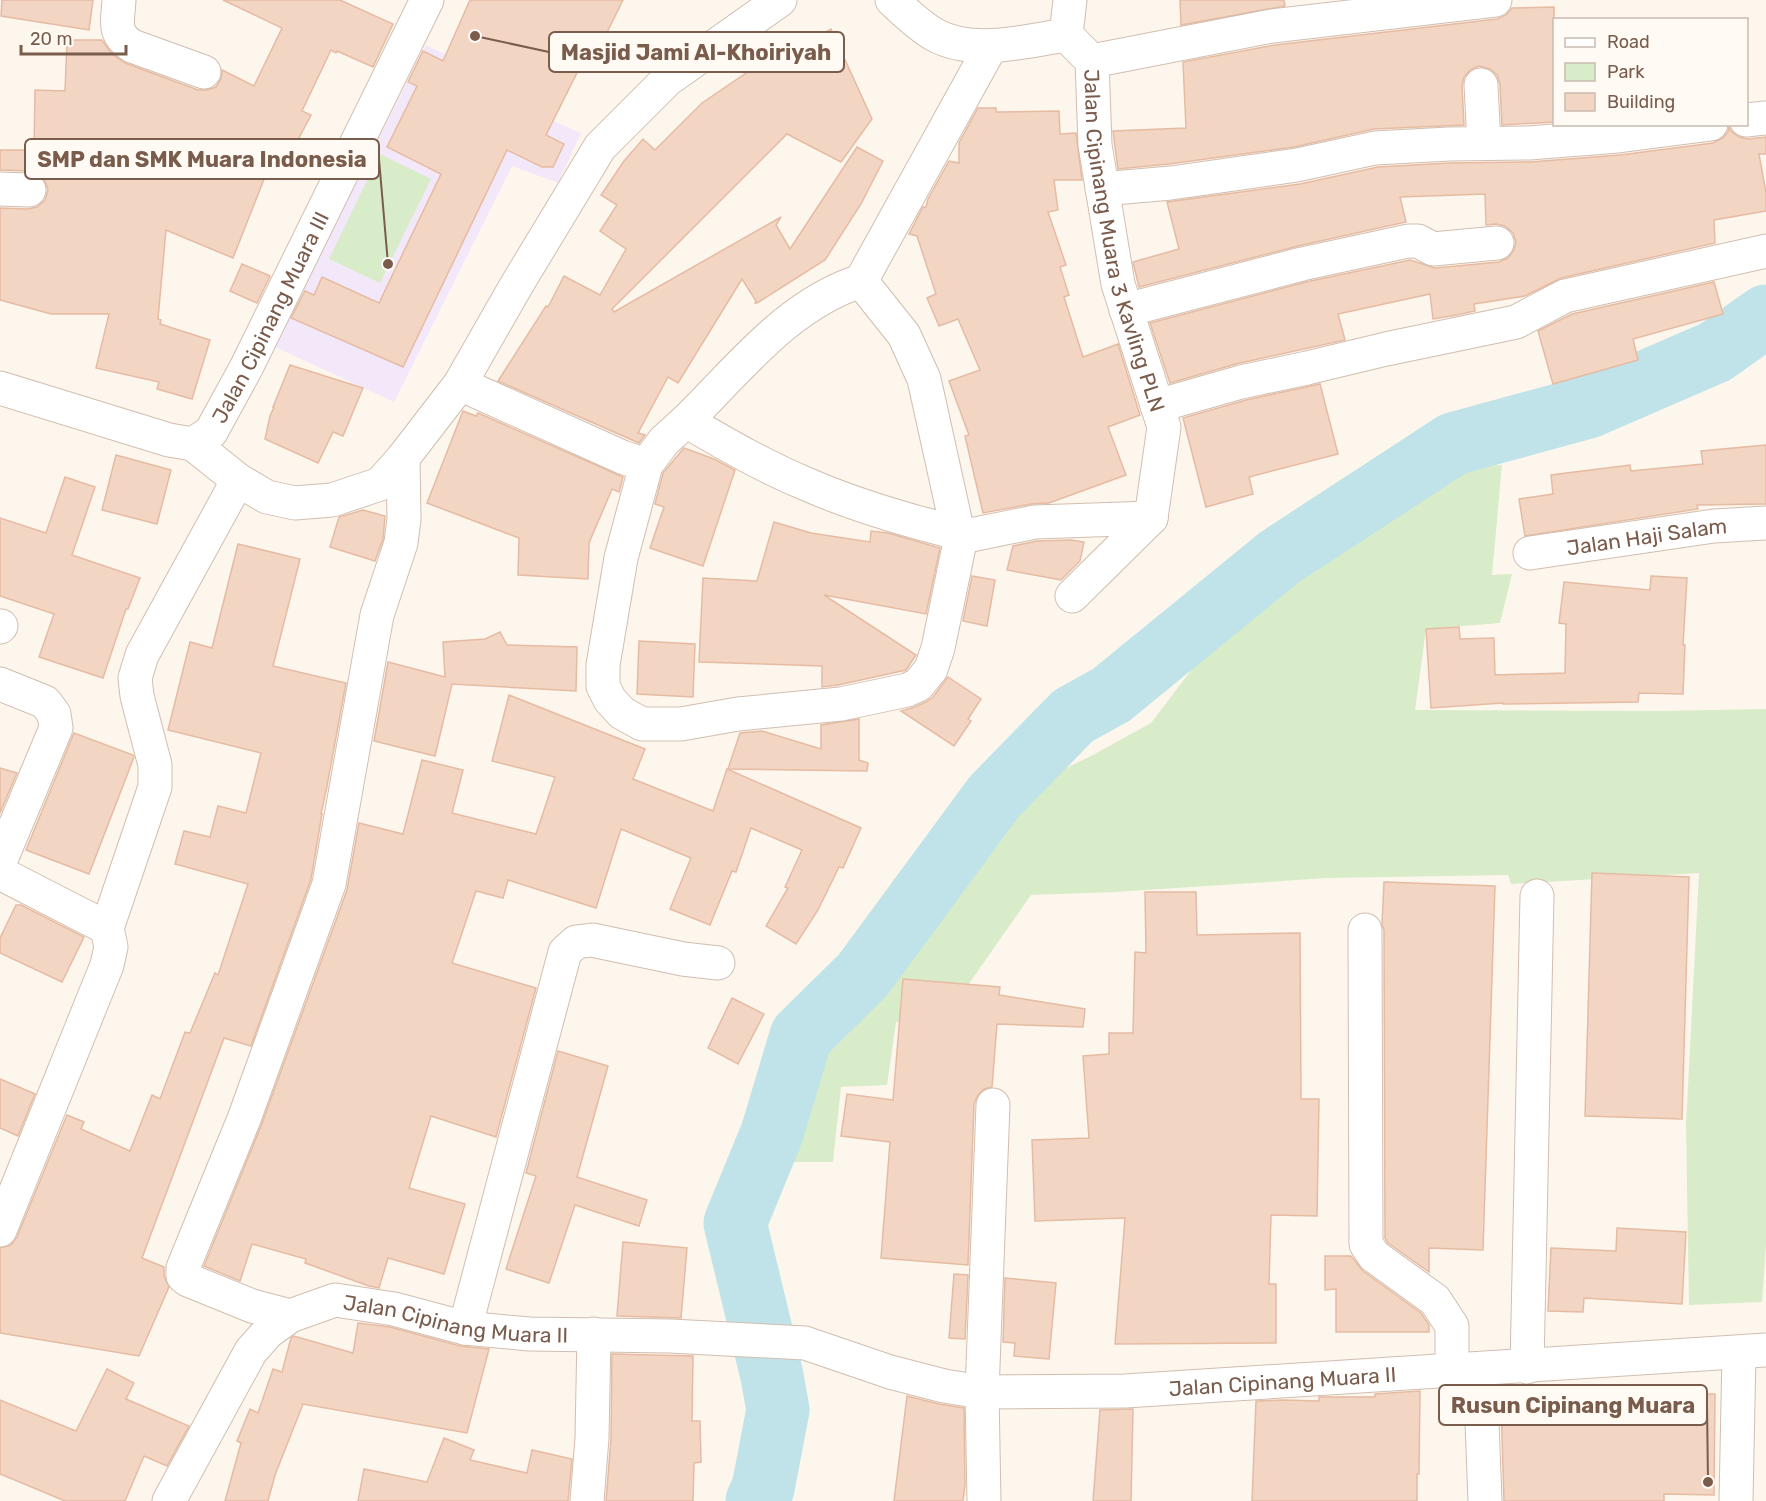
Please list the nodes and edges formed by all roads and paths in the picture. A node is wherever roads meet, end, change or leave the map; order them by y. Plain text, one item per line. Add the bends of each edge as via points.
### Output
1 (119, 0) edge
2 (427, 0) edge
3 (780, 0) edge
4 (892, 0) edge
5 (1070, 0) edge
6 (1496, 0) edge
7 (1066, 35) junction
8 (991, 46) junction
9 (1092, 62) junction
10 (204, 72) dead end
11 (1481, 85) dead end
12 (1766, 118) edge
13 (1748, 120) edge
14 (1696, 126) edge
15 (1484, 143) junction
16 (1102, 189) junction
17 (1497, 243) dead end
18 (1766, 250) edge
19 (861, 281) junction
20 (1126, 310) junction
21 (460, 384) junction
22 (0, 388) edge
23 (1157, 406) junction
24 (686, 421) junction
25 (193, 444) junction
26 (403, 458) junction
27 (646, 465) junction
28 (238, 480) junction
29 (1151, 518) junction
30 (1766, 523) edge
31 (960, 535) junction
32 (1530, 553) dead end
33 (1072, 597) dead end
34 (0, 684) edge
35 (0, 862) edge
36 (0, 873) edge
37 (1537, 896) dead end
38 (107, 928) junction
39 (1365, 930) dead end
40 (718, 963) dead end
41 (993, 1105) dead end
42 (0, 1230) edge
43 (290, 1317) junction
44 (465, 1328) junction
45 (594, 1334) junction
46 (1753, 1351) edge
47 (1527, 1367) junction
48 (1466, 1370) junction
49 (982, 1392) junction
50 (169, 1501) edge
51 (586, 1501) edge
52 (984, 1501) edge
53 (1485, 1501) edge
54 (1736, 1501) edge

1 - 10 street via 118,33 122,39
2 - 25 street, Jalan Cipinang Muara III via 246,368 211,432
3 - 21 street via 667,80 600,147
4 - 8 street via 935,35 962,45
5 - 7 street
6 - 9 street via 1272,26
7 - 8 street
7 - 9 street, Jalan Cipinang Muara 3 Kavling PLN
8 - 19 street
9 - 16 street, Jalan Cipinang Muara 3 Kavling PLN via 1095,146
11 - 15 street
12 - 13 street
14 - 15 street via 1618,136
15 - 16 street via 1375,148 1298,165
16 - 20 street, Jalan Cipinang Muara 3 Kavling PLN
17 - 20 street via 1433,249 1418,241 1408,241
18 - 23 street via 1565,296 1516,322 1241,382
19 - 24 street via 817,301 791,321 731,373
19 - 31 street via 904,335 924,379
20 - 23 street, Jalan Cipinang Muara 3 Kavling PLN
21 - 26 street
21 - 27 street
22 - 25 street
23 - 29 street, Jalan Cipinang Muara 3 Kavling PLN via 1164,427
24 - 27 street
24 - 31 street via 802,483
25 - 28 street
26 - 28 street via 380,484 332,500 295,502 267,497
26 - 43 street via 404,519 400,543 373,632 329,884 244,1119 183,1268 183,1276 188,1280
27 - 31 street via 621,558 603,665 603,686 610,700 622,713 642,724 681,724 841,704 918,685 931,669 938,648
28 - 38 street via 142,655 135,678 155,765 155,787
29 - 31 street via 1035,522
29 - 33 street
30 - 32 street, Jalan Haji Salam via 1714,526
34 - 35 street via 45,702 54,714 56,728
36 - 38 street
37 - 47 street
38 - 42 street via 111,946 107,965
39 - 48 street via 1366,1244 1374,1256 1435,1300 1452,1326
40 - 44 street via 592,940 576,942 565,952
41 - 49 street
43 - 44 street, Jalan Cipinang Muara II via 335,1300 394,1309
43 - 50 street, Jalan Cipinang Muara II via 268,1332 251,1351
44 - 45 street, Jalan Cipinang Muara II via 529,1334
45 - 49 street, Jalan Cipinang Muara II via 805,1343 901,1375
45 - 51 street
46 - 47 street, Jalan Cipinang Muara II
46 - 54 street
47 - 48 street, Jalan Cipinang Muara II
48 - 49 street, Jalan Cipinang Muara II via 1125,1391
48 - 53 street
49 - 52 street

